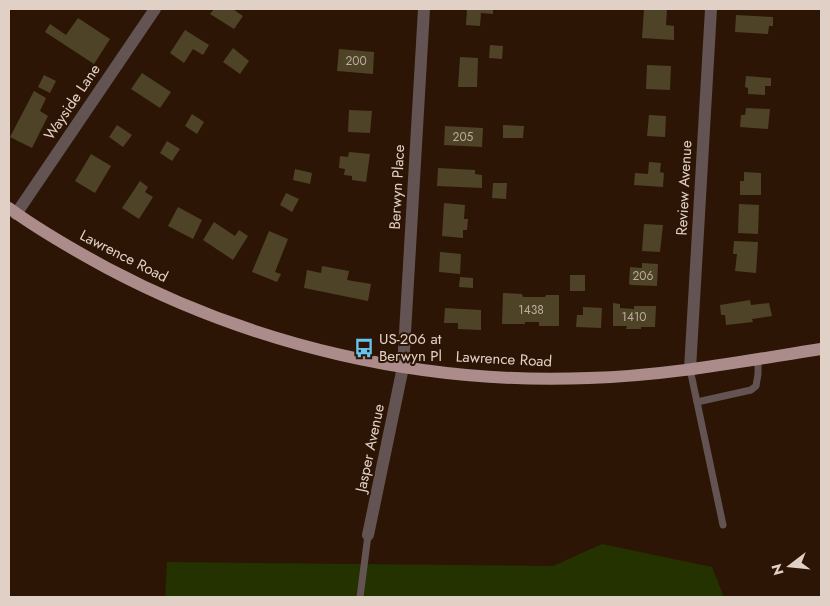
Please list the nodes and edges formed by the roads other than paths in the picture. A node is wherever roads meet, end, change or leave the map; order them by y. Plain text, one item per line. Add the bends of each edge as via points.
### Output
1 (156, 9) edge
2 (424, 9) edge
3 (711, 9) edge
4 (13, 211) edge
5 (821, 349) edge
6 (758, 359) junction
7 (403, 367) junction
8 (690, 369) junction
9 (697, 402) junction
10 (722, 525) dead end
11 (368, 535) joint
12 (360, 597) edge

1 - 4 street, Wayside Lane
2 - 7 street, Berwyn Place
3 - 8 street, Review Avenue
4 - 7 main road, Lawrence Road via 85,256 196,310 306,346
5 - 6 main road, Lawrence Road
6 - 8 main road, Lawrence Road
6 - 9 lane via 756,386 751,390
7 - 8 main road, Lawrence Road via 471,376 521,378 637,376
7 - 11 street, Jasper Avenue
8 - 9 lane
9 - 10 lane
11 - 12 lane

